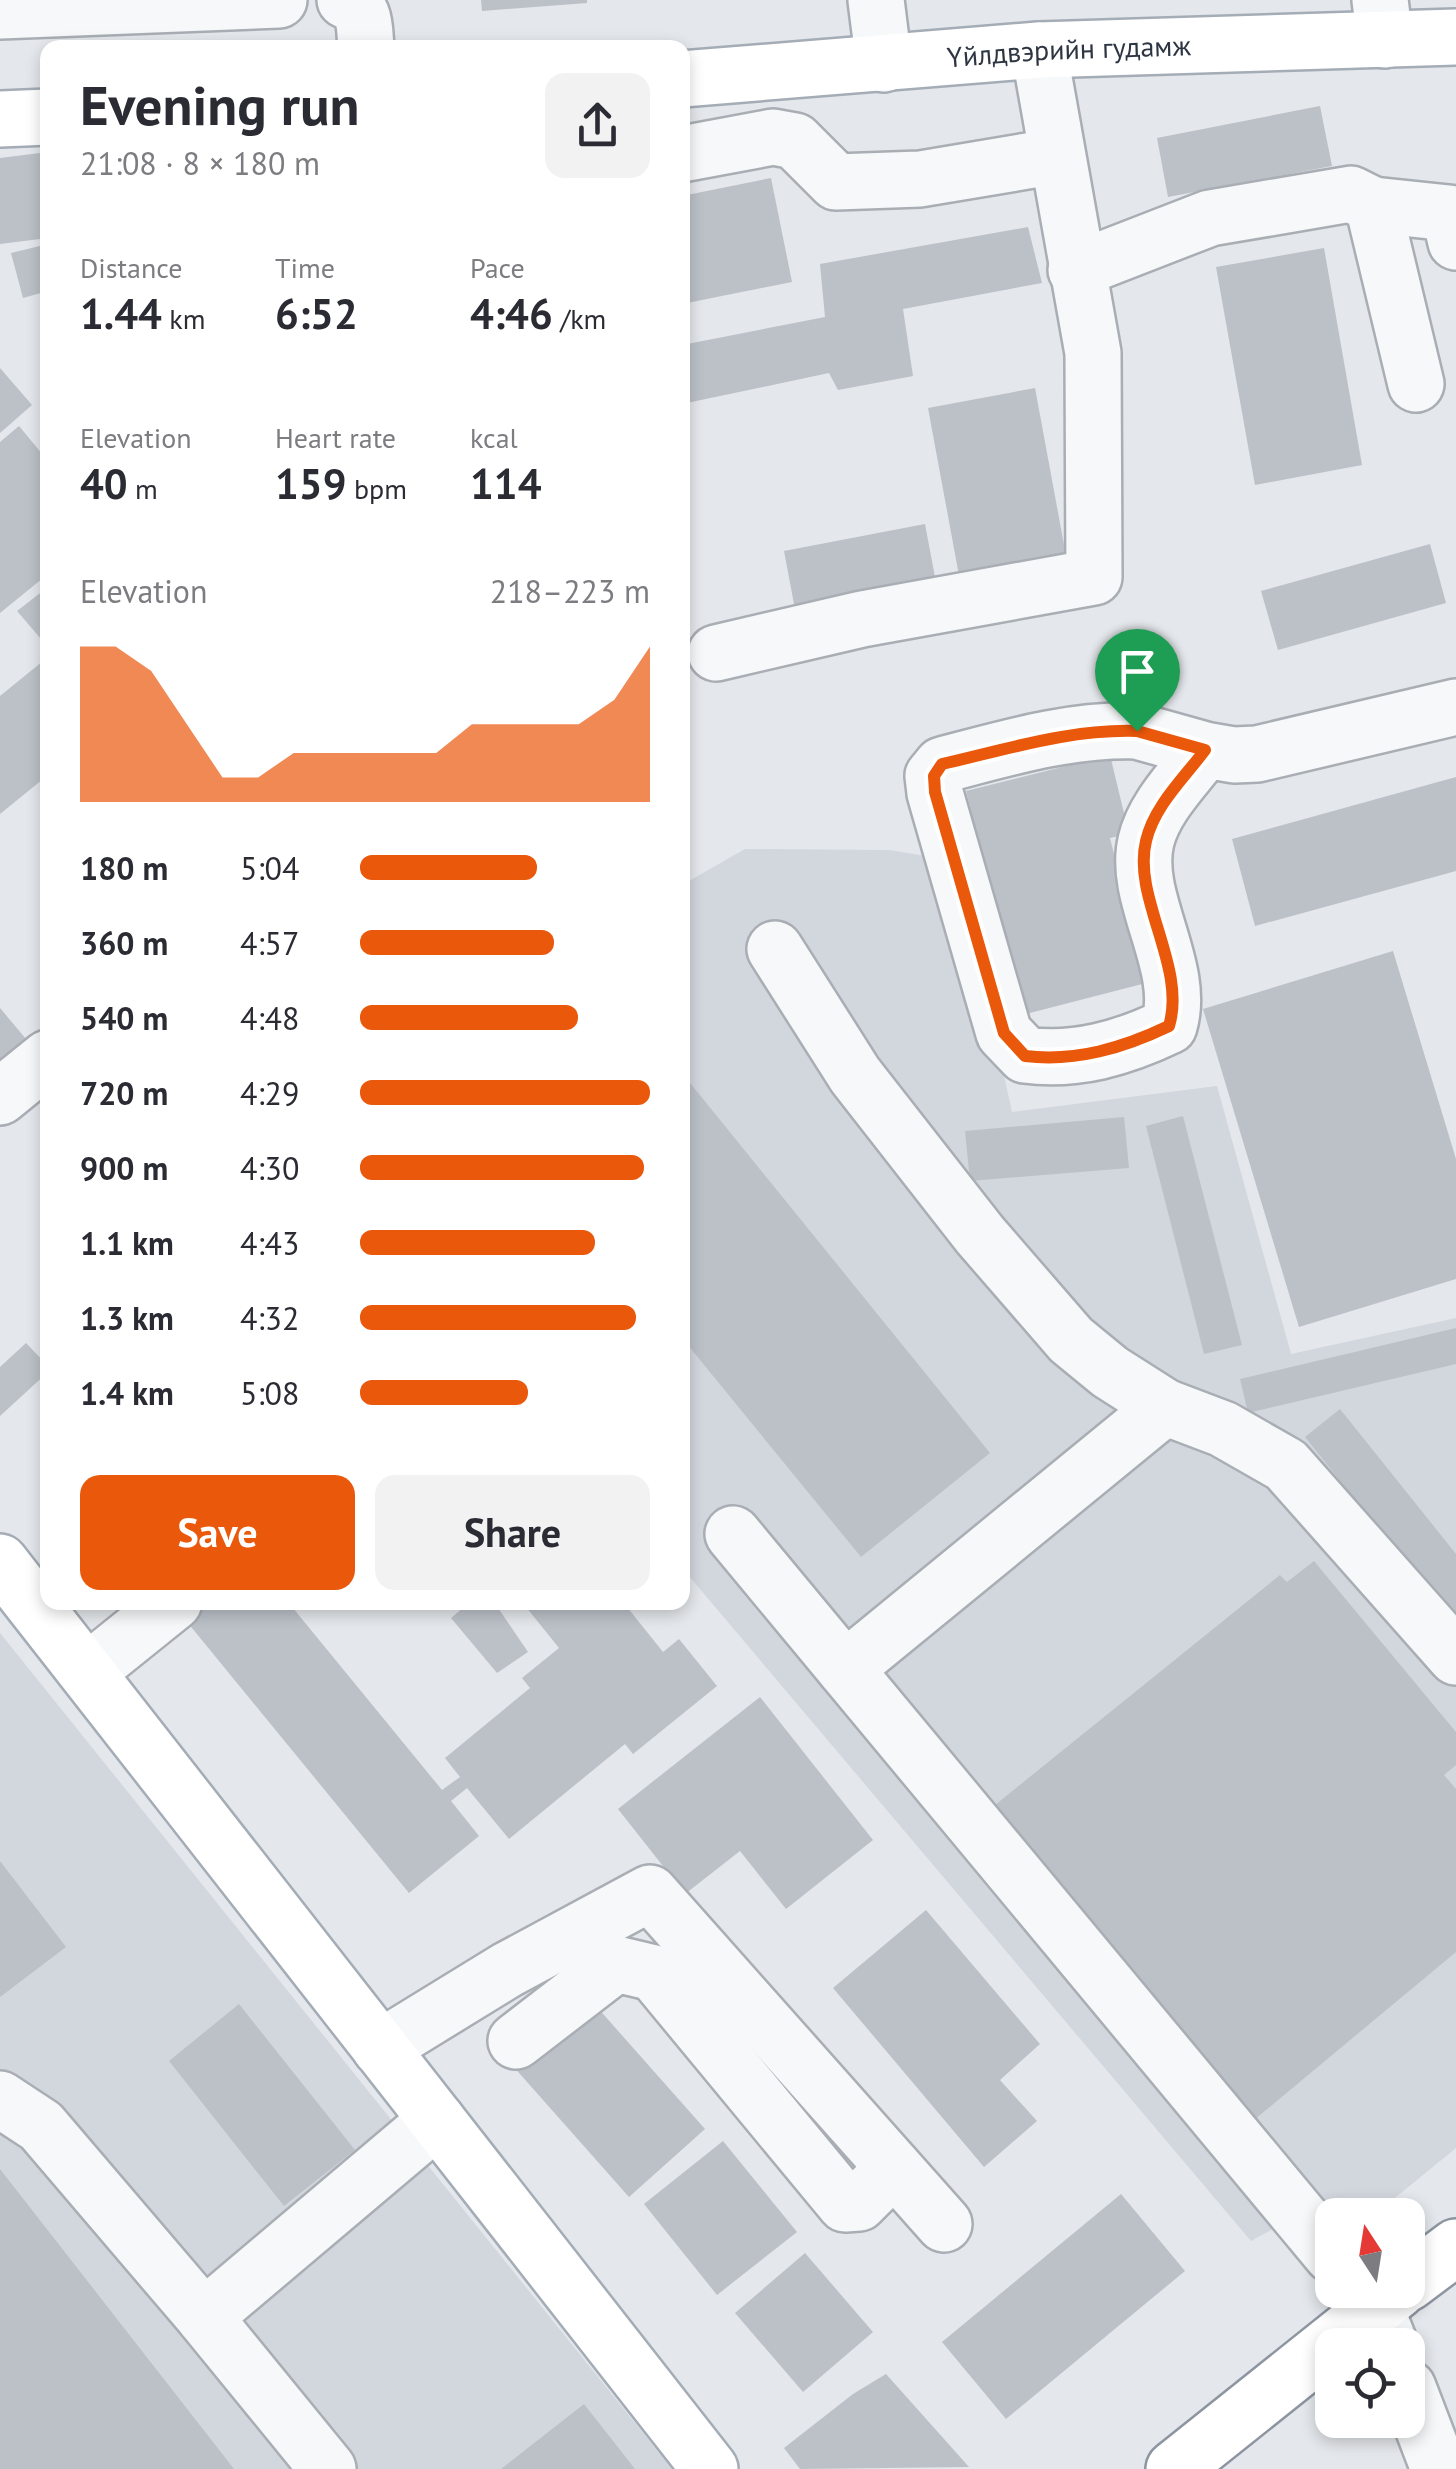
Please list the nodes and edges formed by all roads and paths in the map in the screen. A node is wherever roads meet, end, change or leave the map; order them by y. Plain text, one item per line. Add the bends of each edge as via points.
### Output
1 (279, 0) edge
2 (344, 0) edge
3 (876, 0) edge
4 (0, 11) edge
5 (1382, 20) edge
6 (1456, 37) edge
7 (366, 40) edge
8 (1039, 50) junction
9 (884, 64) junction
10 (690, 78) edge
11 (40, 118) edge
12 (0, 119) edge
13 (690, 153) edge
14 (1057, 156) junction
15 (1373, 205) junction
16 (1456, 242) edge
17 (1076, 270) junction
18 (1416, 384) dead end
19 (716, 653) dead end
20 (1456, 706) edge
21 (1205, 750) junction
22 (775, 949) dead end
23 (40, 1064) edge
24 (0, 1097) edge
25 (1164, 1408) junction
26 (733, 1534) dead end
27 (0, 1562) edge
28 (164, 1610) edge
29 (1456, 1657) edge
30 (845, 1670) junction
31 (86, 1672) junction
32 (516, 2041) dead end
33 (380, 2048) junction
34 (0, 2098) edge
35 (436, 2120) junction
36 (894, 2168) junction
37 (944, 2224) dead end
38 (1315, 2235) edge
39 (1456, 2247) edge
40 (1425, 2272) edge
41 (1381, 2308) edge
42 (204, 2316) junction
43 (1425, 2432) edge
44 (328, 2469) edge
45 (710, 2469) edge
46 (1174, 2469) edge
47 (1439, 2469) edge

1 - 4 street
2 - 7 street via 364,16
3 - 9 street
5 - 6 main road, Yйлдвэрийн гудамж
5 - 8 main road, Yйлдвэрийн гудамж
8 - 9 main road, Yйлдвэрийн гудамж
8 - 14 street
9 - 10 main road, Yйлдвэрийн гудамж
11 - 12 main road
13 - 14 street via 774,138 795,141 836,182 920,179
14 - 17 street
15 - 16 street via 1448,213
15 - 17 street via 1351,194 1210,218
15 - 18 street
17 - 19 street via 1093,353 1094,577
20 - 21 street via 1257,754
21 - 21 street via 1137,731 1075,732 942,764 934,776 1004,1033 1025,1056 1076,1058 1169,1026 1174,993 1145,873 1145,843 1158,812
22 - 25 street via 855,1075 1028,1293 1071,1340
23 - 24 street
25 - 29 street via 1223,1429 1286,1466
25 - 30 street
26 - 30 street
27 - 31 main road
28 - 31 street
30 - 38 street
31 - 33 main road
32 - 36 street via 616,1964 654,1973 845,2204 859,2202
33 - 35 main road
33 - 36 street via 650,1893
34 - 42 street via 41,2126
35 - 42 street
35 - 45 main road
36 - 37 street
39 - 40 main road
41 - 46 main road
42 - 44 street
43 - 47 street

